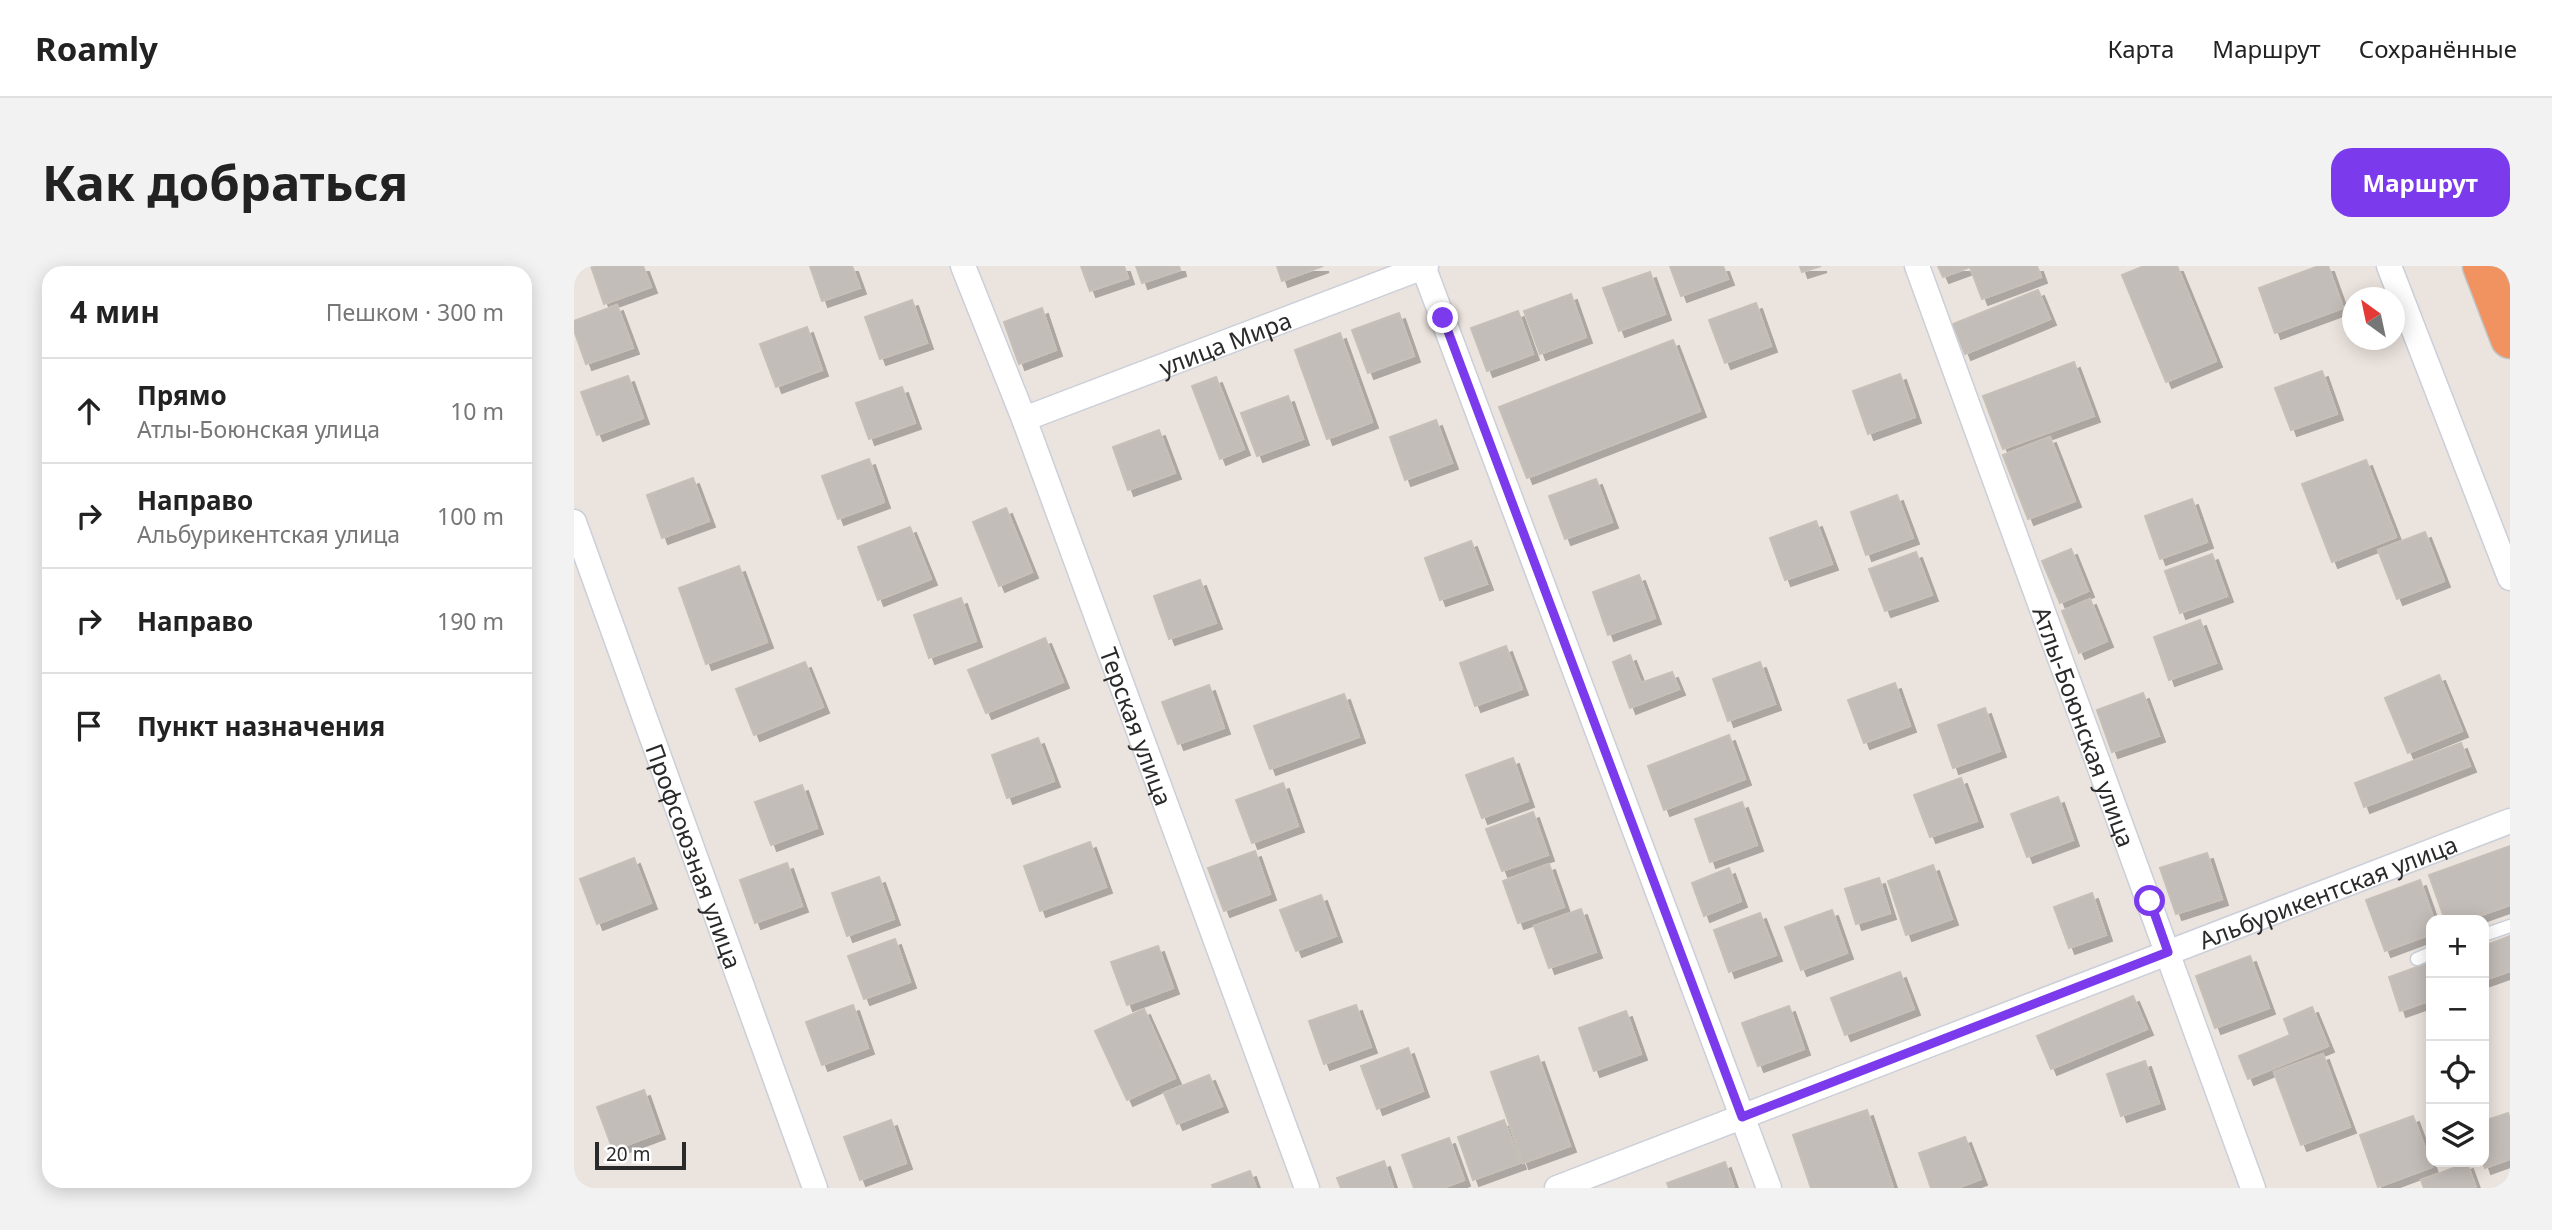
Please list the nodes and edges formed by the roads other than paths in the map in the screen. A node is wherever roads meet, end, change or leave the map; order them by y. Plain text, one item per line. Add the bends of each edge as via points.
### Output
1 (963, 266) edge
2 (1424, 266) edge
3 (1917, 266) edge
4 (2389, 266) edge
5 (2482, 266) edge
6 (2508, 266) edge
7 (2510, 272) edge
8 (2510, 340) edge
9 (1024, 419) junction
10 (574, 522) edge
11 (2510, 578) edge
12 (2510, 821) edge
13 (2510, 926) edge
14 (2489, 933) edge
15 (2168, 952) junction
16 (2426, 955) edge
17 (2417, 959) dead end
18 (1742, 1117) junction
19 (816, 1188) edge
20 (1307, 1188) edge
21 (1557, 1188) edge
22 (1769, 1188) edge
23 (2253, 1188) edge

1 - 9 street, Терская улица
2 - 9 street, улица Мира
2 - 18 street
3 - 15 street, Атлы-Боюнская улица
4 - 11 street
5 - 8 highway
6 - 7 highway
9 - 20 street, Терская улица
10 - 19 street, Профсоюзная улица
12 - 15 street, Альбурикентская улица
13 - 14 lane
15 - 18 street, Альбурикентская улица
15 - 23 street, Атлы-Боюнская улица
16 - 17 lane
18 - 21 street, Альбурикентская улица
18 - 22 street

